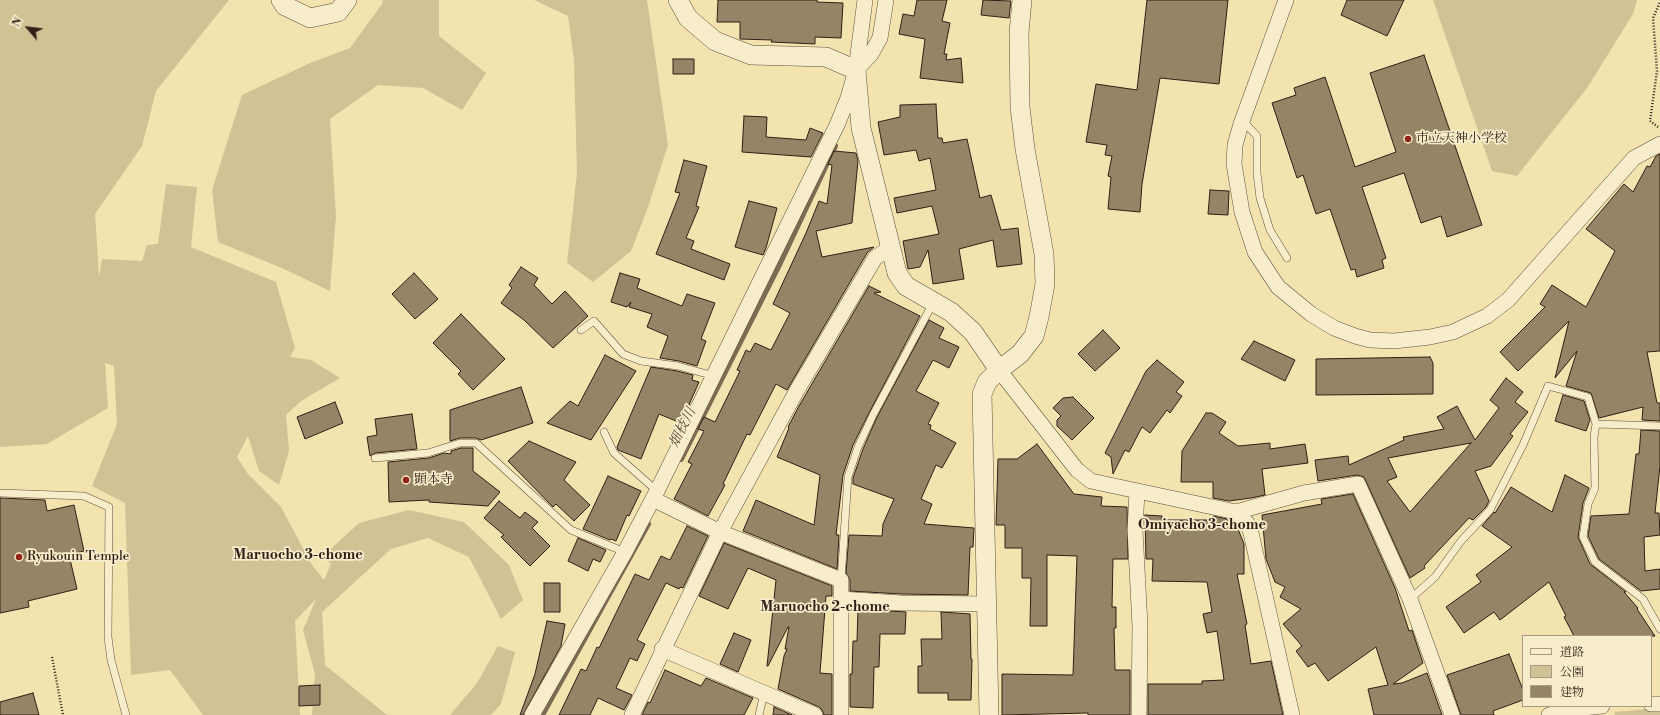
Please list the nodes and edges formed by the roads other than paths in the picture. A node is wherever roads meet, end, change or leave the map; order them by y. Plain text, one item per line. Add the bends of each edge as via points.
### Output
1 (281, 0) edge
2 (347, 0) edge
3 (678, 0) edge
4 (865, 0) edge
5 (886, 0) edge
6 (1022, 0) edge
7 (1286, 0) edge
8 (856, 70) junction
9 (1242, 121) junction
10 (1660, 144) edge
11 (891, 247) junction
12 (1287, 258) dead end
13 (934, 302) junction
14 (581, 330) dead end
15 (999, 370) junction
16 (714, 376) junction
17 (1596, 424) junction
18 (1660, 426) edge
19 (604, 432) dead end
20 (375, 458) dead end
21 (1137, 491) junction
22 (0, 493) edge
23 (659, 499) junction
24 (1236, 512) junction
25 (720, 532) junction
26 (625, 552) junction
27 (841, 580) junction
28 (841, 599) junction
29 (1410, 599) junction
30 (986, 604) junction
31 (1660, 629) edge
32 (662, 649) junction
33 (764, 693) junction
34 (1593, 707) edge
35 (126, 715) edge
36 (532, 715) edge
37 (632, 715) edge
38 (759, 715) edge
39 (815, 715) edge
40 (840, 715) edge
41 (989, 715) edge
42 (1139, 715) edge
43 (1292, 715) edge
44 (1452, 715) edge
45 (1549, 715) edge

1 - 2 street via 285,6 310,18 338,12
3 - 8 street via 688,18 715,41 751,55 826,57
4 - 8 street
5 - 8 street via 880,38
6 - 15 street via 1019,33 1020,106 1044,254 1045,284 1034,336 1020,354
7 - 9 street
8 - 11 street via 861,128
8 - 16 street via 837,126
9 - 10 street via 1235,145 1234,164 1242,212 1255,252 1278,287 1311,314 1334,328 1370,340 1394,341 1430,337 1453,332 1487,316 1508,300 1634,158
9 - 12 lane via 1257,136 1260,198 1270,230
11 - 13 street via 897,273 906,286
11 - 25 street via 875,258 796,392
13 - 15 street via 952,312 973,332
13 - 27 lane via 858,447 848,477
14 - 16 lane via 594,321 623,354 641,361 678,366
15 - 21 street via 1077,470 1091,481
15 - 30 street via 987,382 982,394
16 - 23 street
17 - 18 lane
17 - 29 lane via 1588,397 1548,386 1523,445 1490,510 1461,541 1435,577
17 - 31 lane via 1595,488 1588,504 1583,537 1595,562 1643,599
19 - 23 lane via 614,453
20 - 26 lane via 428,453 460,443 476,443 571,530
21 - 24 street
21 - 42 street
22 - 35 lane via 84,496 108,508 108,637 111,660
23 - 25 street
23 - 26 street
24 - 29 street via 1304,492 1358,484
24 - 43 street via 1247,523 1250,532
25 - 27 street
25 - 32 street
26 - 36 street
27 - 28 street
28 - 30 street
28 - 40 street
29 - 44 street
30 - 41 street
32 - 33 street
32 - 37 street
33 - 38 lane
33 - 39 street
34 - 45 street

